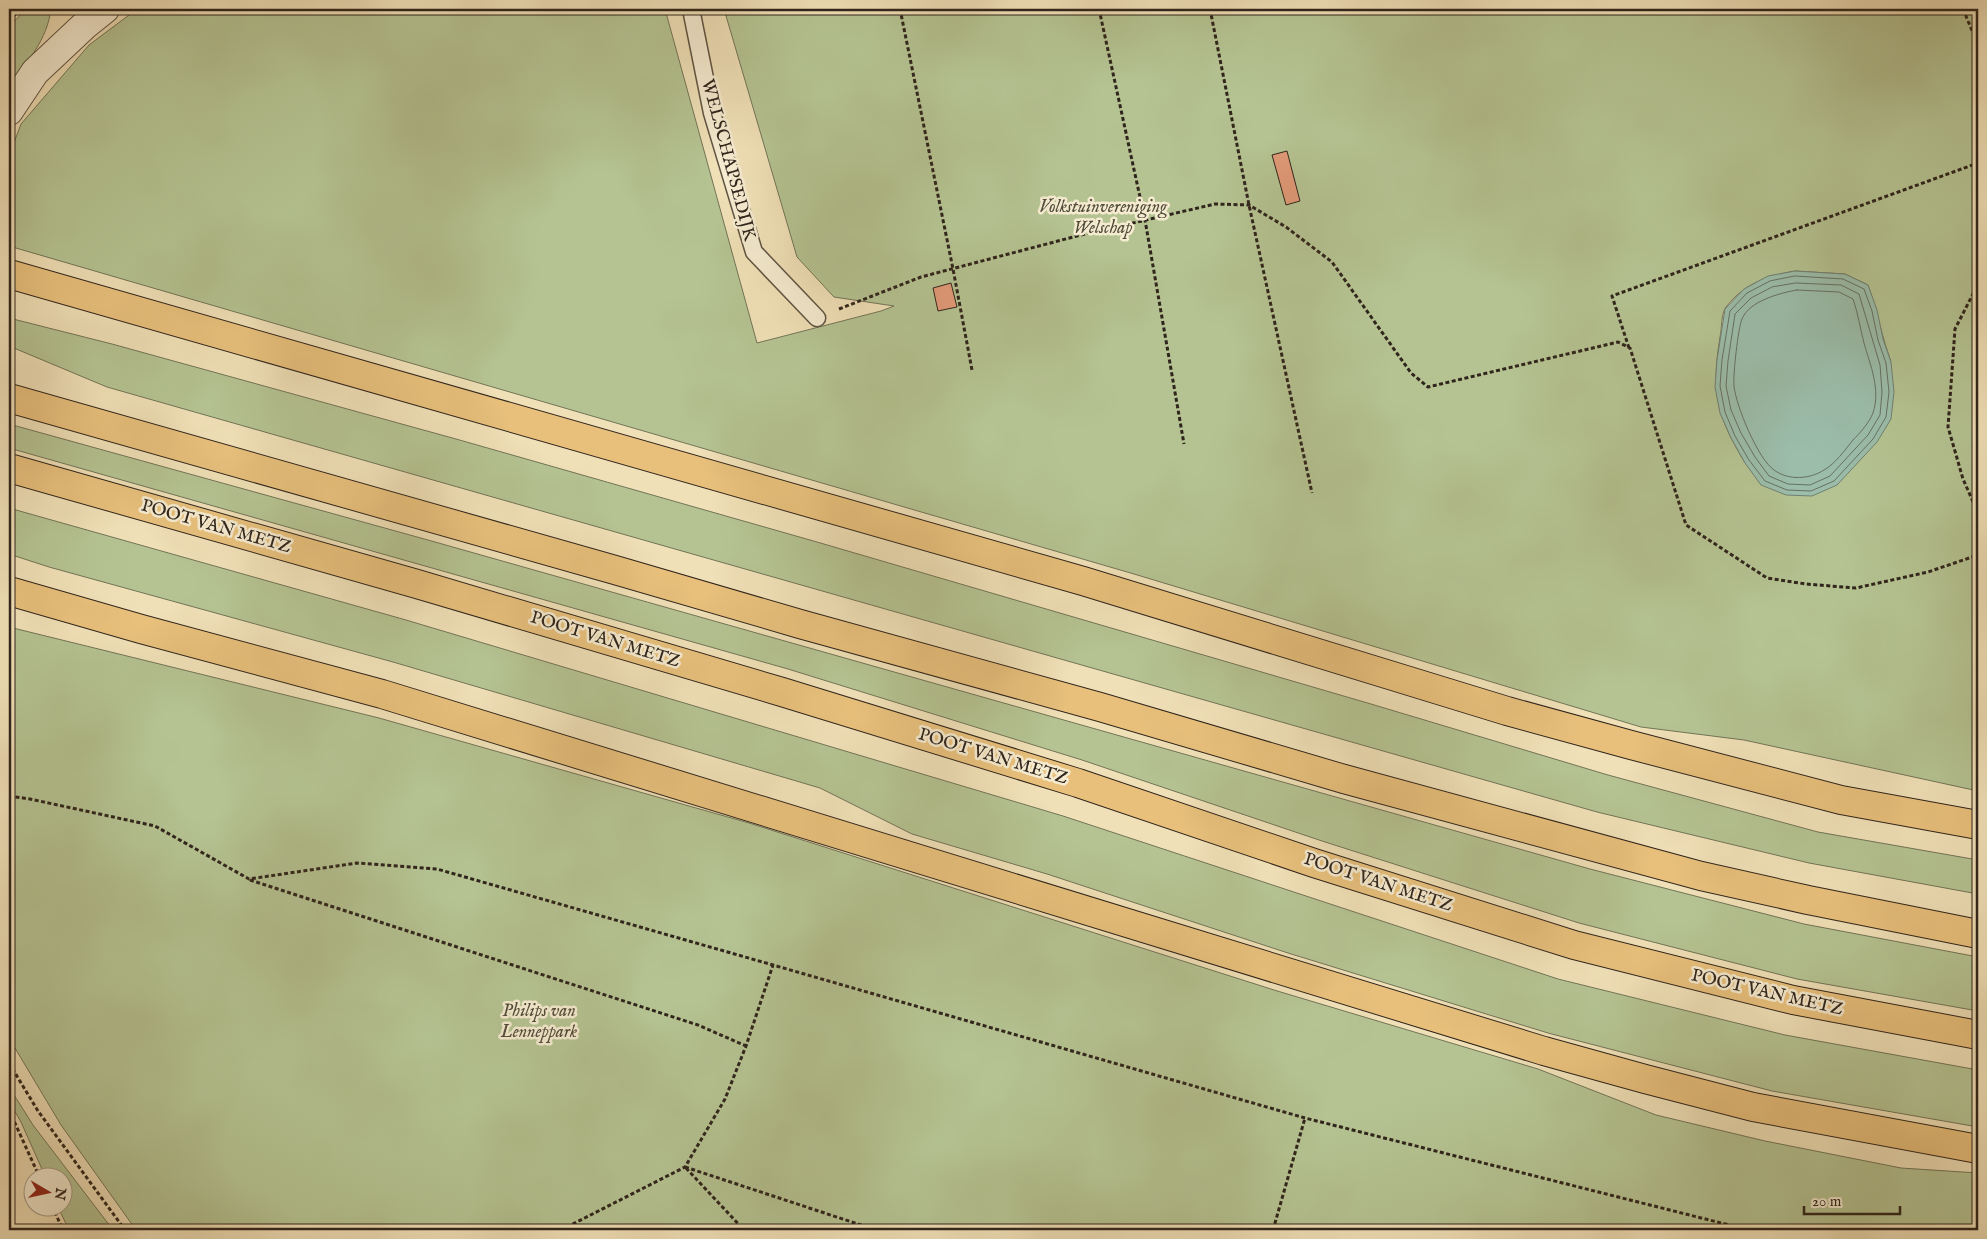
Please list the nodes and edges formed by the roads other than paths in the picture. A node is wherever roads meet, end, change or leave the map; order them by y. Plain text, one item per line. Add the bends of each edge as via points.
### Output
1 (691, 9) edge
2 (88, 14) edge
3 (9, 111) edge
4 (9, 274) edge
5 (817, 318) road end
6 (9, 398) edge
7 (9, 468) edge
8 (9, 591) edge
9 (1978, 826) edge
10 (1978, 934) edge
11 (1978, 1035) edge
12 (1978, 1149) edge

1 - 5 lane, WELSCHAPSEDIJK via 712,113 754,252
2 - 3 street via 34,72
4 - 9 highway via 1083,581 1516,713 1840,800
6 - 10 highway via 1344,779 1701,876
7 - 11 highway, POOT VAN METZ via 417,584 1078,782 1314,863 1574,945 1793,1000
8 - 12 highway via 382,694 1590,1064 1753,1107

